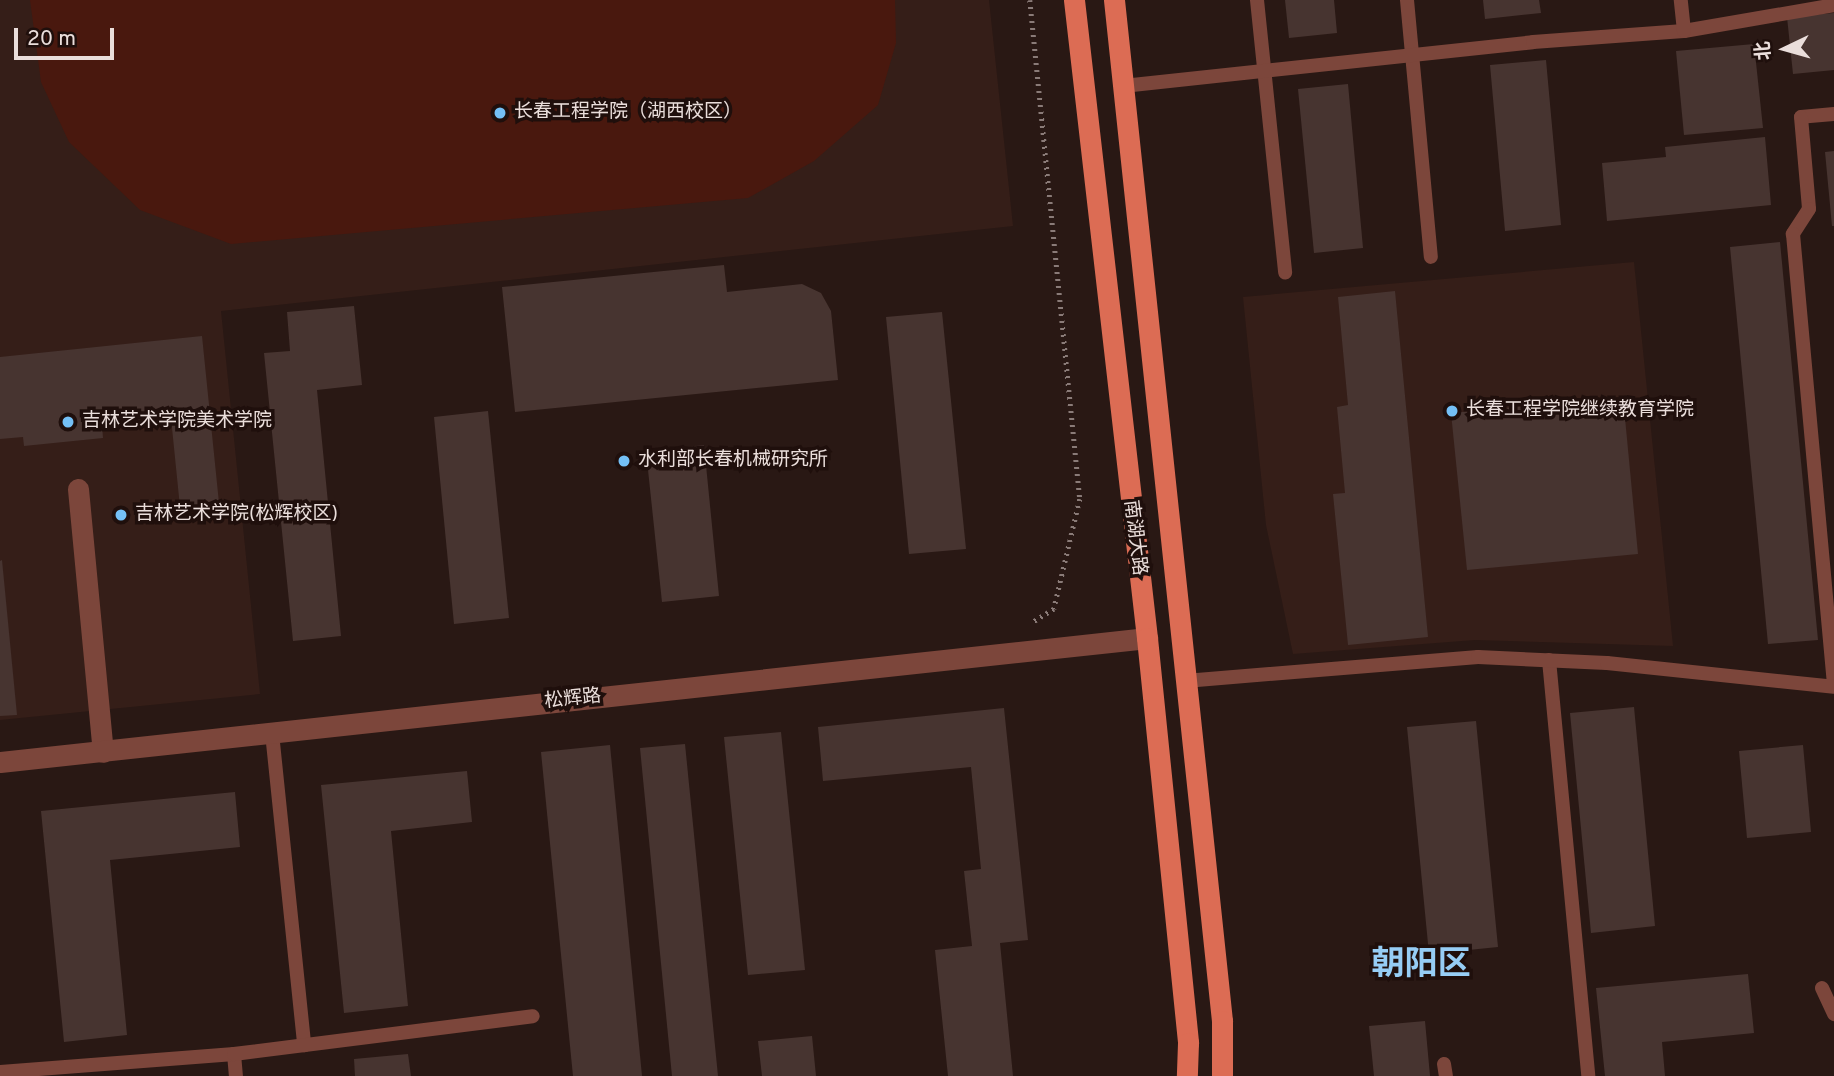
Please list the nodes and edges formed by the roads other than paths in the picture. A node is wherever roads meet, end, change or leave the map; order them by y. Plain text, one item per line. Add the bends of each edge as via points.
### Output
1 (1074, 0) edge
2 (1114, 0) edge
3 (1257, 0) edge
4 (1407, 0) edge
5 (1681, 0) edge
6 (1834, 5) edge
7 (1684, 31) junction
8 (1412, 55) junction
9 (1264, 71) junction
10 (1123, 86) junction
11 (1834, 114) edge
12 (1431, 257) dead end
13 (1285, 273) dead end
14 (78, 489) dead end
15 (1147, 638) junction
16 (1549, 660) junction
17 (1185, 681) junction
18 (1834, 686) edge
19 (272, 733) junction
20 (103, 752) junction
21 (0, 762) edge
22 (1822, 988) dead end
23 (1834, 1014) edge
24 (533, 1016) dead end
25 (304, 1045) junction
26 (234, 1054) junction
27 (0, 1072) edge
28 (236, 1076) edge
29 (1187, 1076) edge
30 (1222, 1076) edge
31 (1588, 1076) edge

1 - 15 main road, 南湖大路
2 - 10 main road, 南湖大路
3 - 9 lane
4 - 8 lane
5 - 7 lane
6 - 7 lane
7 - 8 lane
8 - 9 lane
8 - 12 lane
9 - 10 lane
9 - 13 lane
10 - 17 main road, 南湖大路
11 - 18 lane via 1801,117 1809,209 1793,234
14 - 20 street
15 - 19 street, 松辉路
15 - 29 main road, 南湖大路 via 1188,1043
16 - 17 lane via 1478,657
16 - 18 lane
16 - 31 lane
17 - 30 main road, 南湖大路 via 1222,1021
19 - 20 street, 松辉路
19 - 25 lane
20 - 21 street, 松辉路
22 - 23 lane
24 - 25 lane
25 - 26 lane
26 - 27 lane
26 - 28 lane

